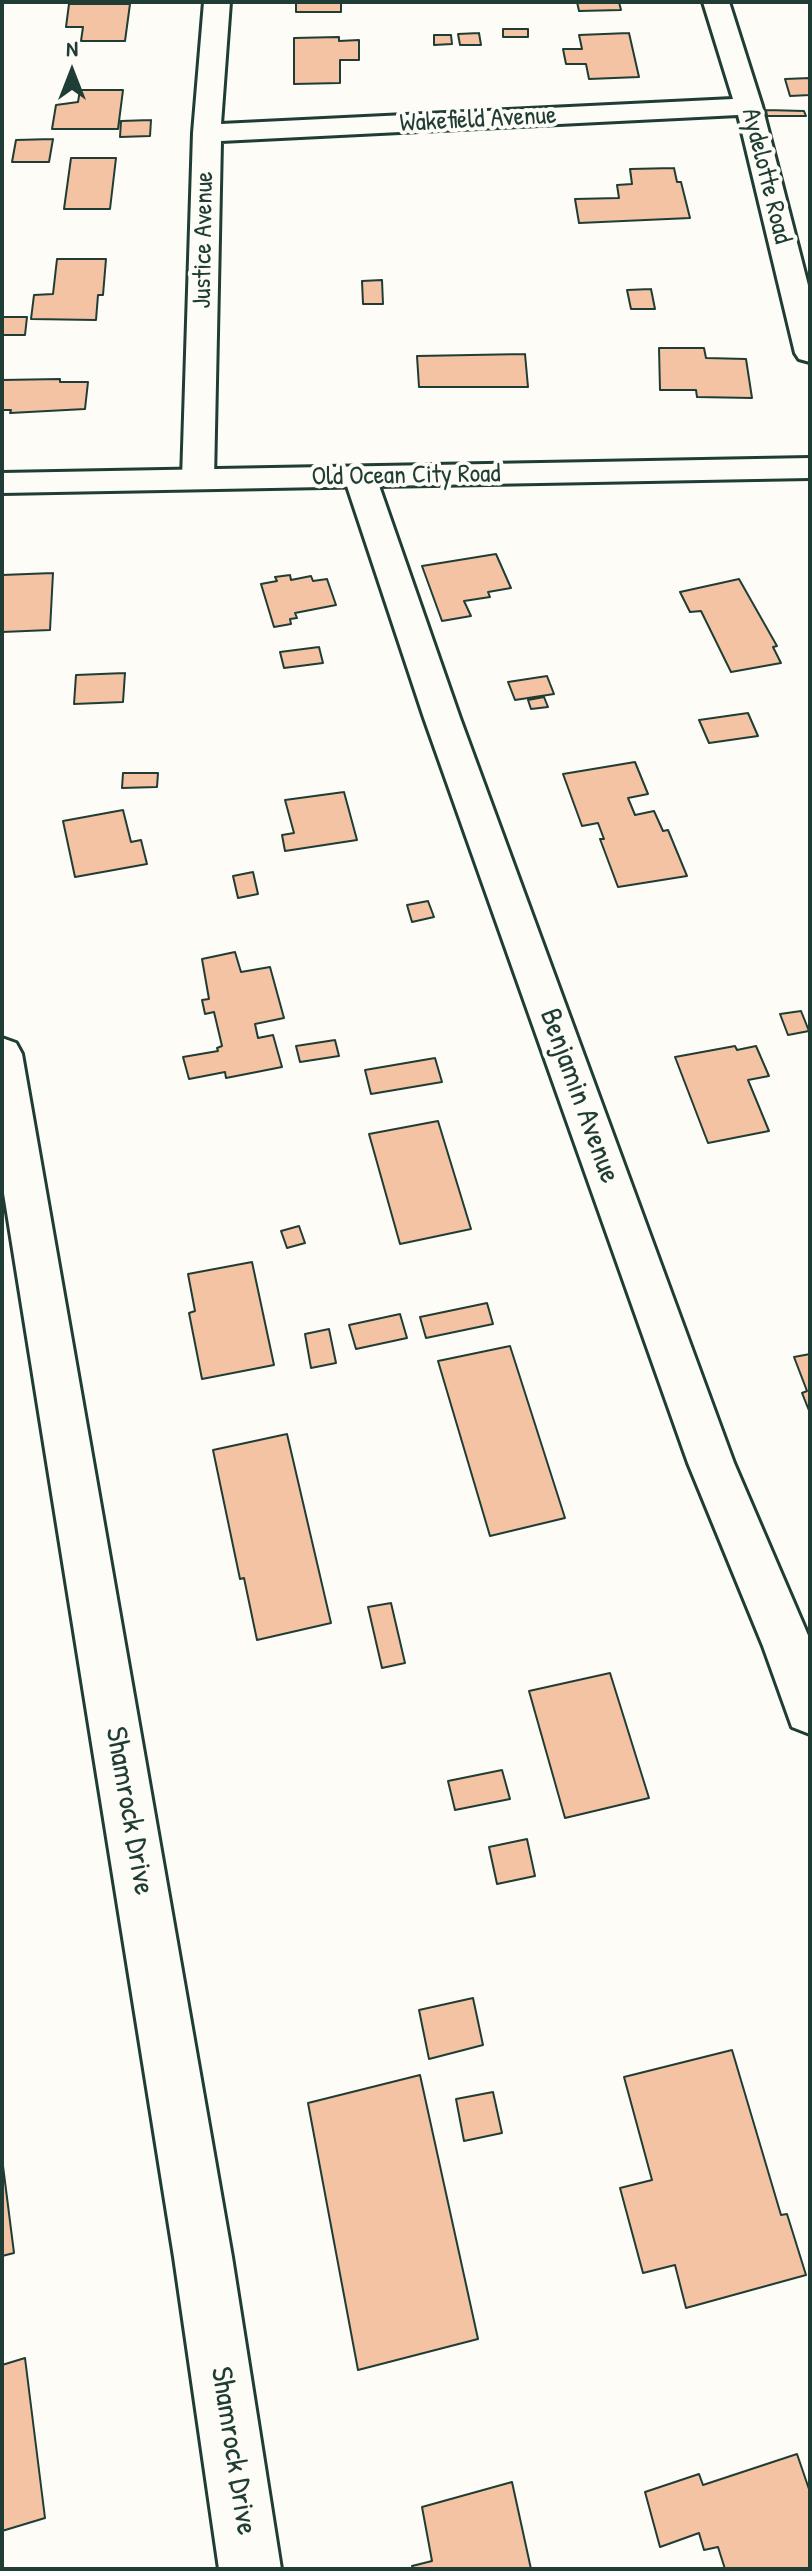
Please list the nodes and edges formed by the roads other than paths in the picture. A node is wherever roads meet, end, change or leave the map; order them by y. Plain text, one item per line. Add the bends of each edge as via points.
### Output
1 (217, 2) edge
2 (716, 2) edge
3 (749, 106) junction
4 (207, 133) junction
5 (810, 353) edge
6 (810, 468) edge
7 (360, 477) junction
8 (198, 479) junction
9 (2, 483) edge
10 (2, 1054) edge
11 (810, 1710) edge
12 (250, 2569) edge

1 - 4 street, Justice Avenue
2 - 3 street, Aydelotte Road
3 - 4 street, Wakefield Avenue
3 - 5 street, Aydelotte Road
4 - 8 street, Justice Avenue
6 - 7 street, Old Ocean City Road
7 - 8 street, Old Ocean City Road
7 - 11 street, Benjamin Avenue via 711,1463
8 - 9 street, Old Ocean City Road
10 - 12 street, Shamrock Drive via 203,2257

